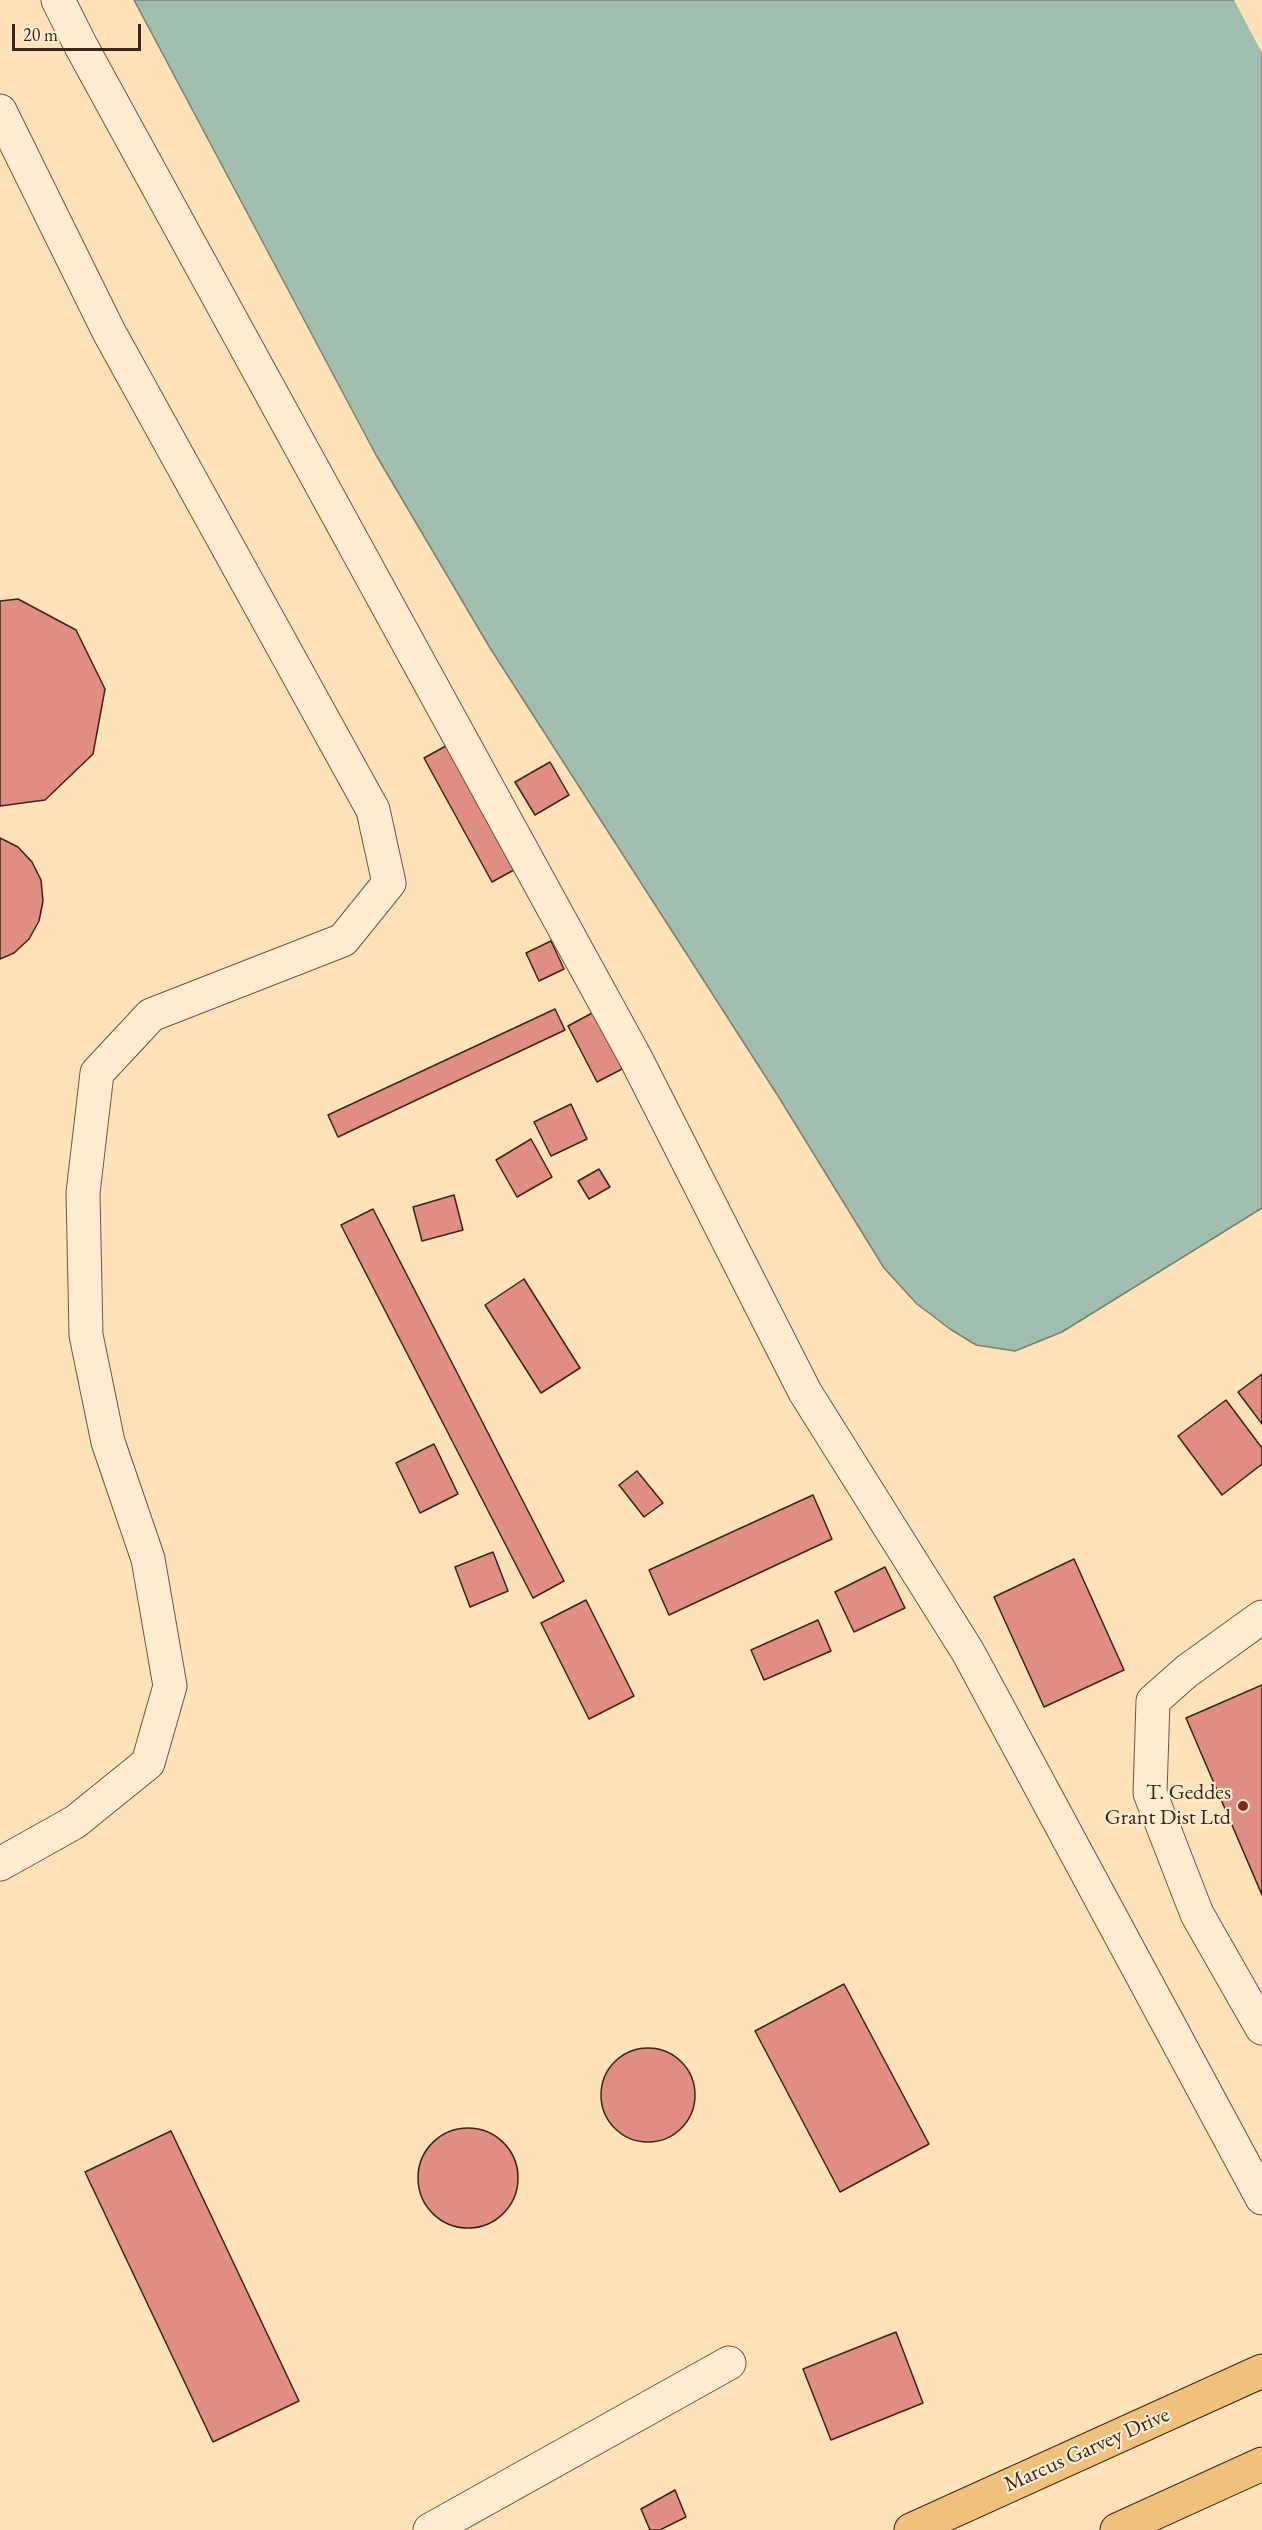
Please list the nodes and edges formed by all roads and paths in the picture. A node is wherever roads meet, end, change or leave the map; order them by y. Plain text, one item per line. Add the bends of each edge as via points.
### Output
1 (58, 0) edge
2 (0, 111) edge
3 (1262, 1617) edge
4 (0, 1864) edge
5 (1262, 2028) edge
6 (1262, 2198) edge
7 (729, 2363) dead end
8 (1262, 2371) edge
9 (1262, 2464) edge
10 (430, 2530) edge
11 (911, 2530) edge
12 (1117, 2530) edge

1 - 6 lane via 635,1057 805,1392 968,1652
2 - 4 lane via 109,332 373,810 389,883 343,940 151,1015 97,1073 82,1193 86,1335 108,1442 148,1559 170,1686 148,1763 75,1822
3 - 5 lane via 1187,1671 1153,1701 1150,1793 1197,1914
7 - 10 lane
8 - 11 highway, Marcus Garvey Drive
9 - 12 highway

